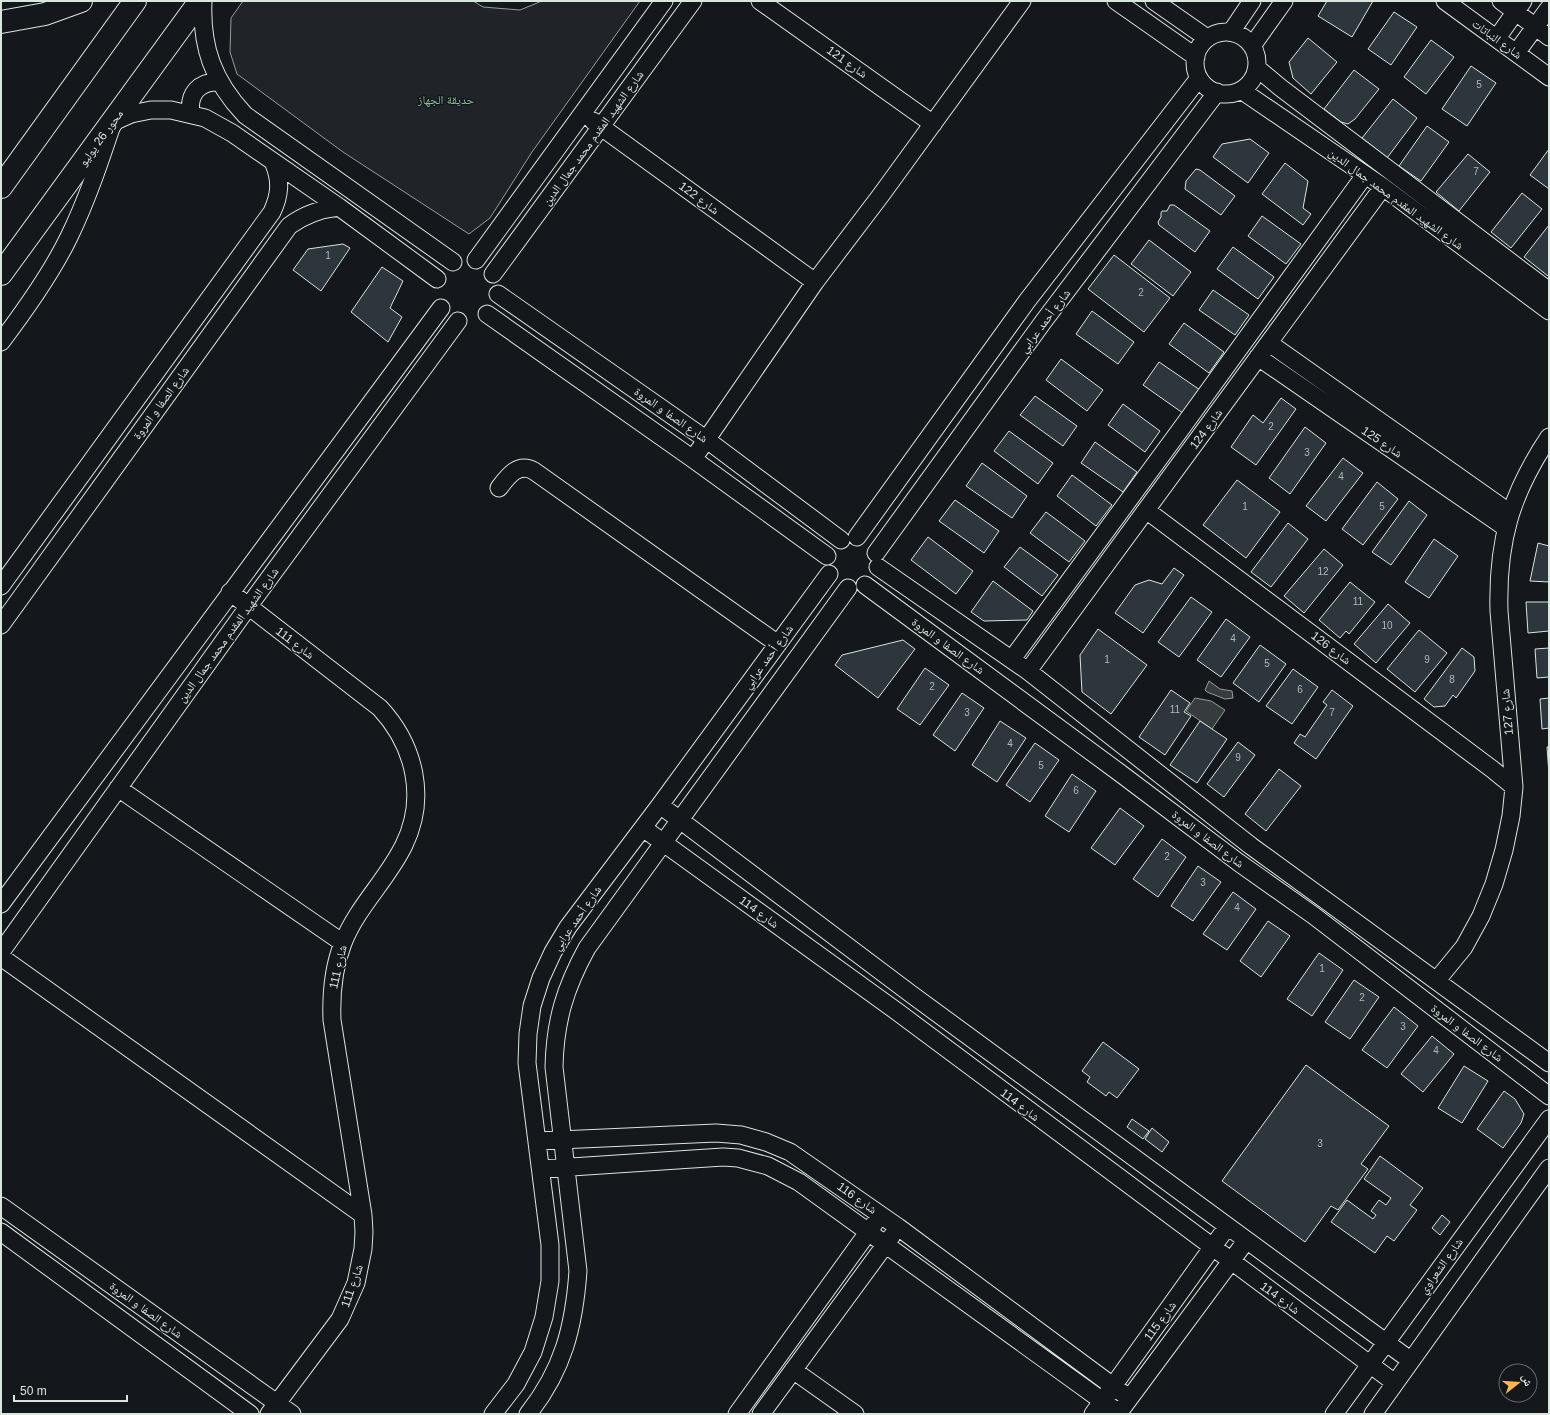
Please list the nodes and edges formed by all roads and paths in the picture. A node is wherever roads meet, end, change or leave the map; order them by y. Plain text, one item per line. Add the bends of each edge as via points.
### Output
1 (81, 1) edge
2 (135, 1) edge
3 (200, 1) edge
4 (203, 1) edge
5 (664, 1) edge
6 (693, 1) edge
7 (760, 1) edge
8 (1022, 1) edge
9 (1116, 1) edge
10 (1154, 1) edge
11 (1252, 1) edge
12 (1284, 1) edge
13 (1446, 1) edge
14 (1501, 1) edge
15 (1520, 6) edge
16 (1549, 8) edge
17 (1, 22) edge
18 (1536, 26) junction
19 (1231, 32) junction
20 (1549, 37) edge
21 (1207, 38) junction
22 (1497, 38) junction
23 (1252, 46) junction
24 (1516, 52) junction
25 (1196, 57) junction
26 (1257, 68) junction
27 (1549, 76) edge
28 (1199, 78) junction
29 (219, 82) junction
30 (1241, 90) junction
31 (1217, 92) junction
32 (191, 113) junction
33 (583, 114) junction
34 (113, 122) junction
35 (933, 124) junction
36 (601, 127) junction
37 (274, 164) junction
38 (1365, 175) junction
39 (1, 187) edge
40 (1383, 188) junction
41 (339, 207) junction
42 (272, 212) junction
43 (290, 226) junction
44 (476, 260) junction
45 (453, 262) junction
46 (1, 274) edge
47 (493, 274) junction
48 (437, 279) junction
49 (815, 282) junction
50 (1549, 291) edge
51 (498, 294) junction
52 (441, 308) junction
53 (1549, 311) edge
54 (487, 314) junction
55 (458, 321) junction
56 (1, 342) edge
57 (1269, 343) junction
58 (1258, 357) junction
59 (1549, 437) edge
60 (707, 440) junction
61 (693, 459) junction
62 (498, 488) dead end
63 (1146, 510) junction
64 (1508, 520) junction
65 (849, 538) junction
66 (827, 556) junction
67 (877, 560) junction
68 (829, 574) junction
69 (865, 585) junction
70 (1, 586) edge
71 (848, 588) junction
72 (230, 592) junction
73 (248, 607) junction
74 (1, 625) edge
75 (778, 644) junction
76 (1012, 659) junction
77 (1028, 671) junction
78 (1514, 787) junction
79 (118, 788) junction
80 (660, 805) junction
81 (679, 819) junction
82 (643, 828) junction
83 (662, 842) junction
84 (1251, 846) junction
85 (1238, 862) junction
86 (1, 904) edge
87 (343, 943) junction
88 (1, 952) edge
89 (1, 956) edge
90 (1437, 980) junction
91 (911, 994) junction
92 (899, 1014) junction
93 (1549, 1063) edge
94 (1549, 1096) edge
95 (1549, 1119) edge
96 (562, 1140) junction
97 (537, 1141) junction
98 (565, 1167) junction
99 (1549, 1168) edge
100 (541, 1169) junction
101 (1, 1206) edge
102 (363, 1214) junction
103 (881, 1214) junction
104 (898, 1227) junction
105 (1227, 1227) junction
106 (1, 1232) edge
107 (868, 1232) junction
108 (1246, 1241) junction
109 (885, 1245) junction
110 (1212, 1248) junction
111 (1231, 1262) junction
112 (1386, 1343) junction
113 (1410, 1360) junction
114 (1370, 1364) junction
115 (794, 1370) junction
116 (1396, 1383) junction
117 (1114, 1386) junction
118 (1129, 1398) junction
119 (1098, 1408) edge
120 (273, 1409) edge
121 (250, 1414) edge
122 (292, 1414) edge
123 (493, 1414) edge
124 (528, 1414) edge
125 (737, 1414) edge
126 (761, 1414) edge
127 (855, 1414) edge
128 (1119, 1414) edge
129 (1334, 1414) edge
130 (1373, 1414) edge

1 - 17 main road via 45,14
2 - 39 main road
3 - 34 main road, محور 26 يوليو
4 - 29 street via 206,45
5 - 33 street, شارع الشهيد المقدم محمد جمال الدين
6 - 36 street, شارع الشهيد المقدم محمد جمال الدين
7 - 35 street, شارع 121
8 - 35 street
9 - 25 street
10 - 21 street
11 - 19 street
12 - 23 street
13 - 22 street, شارع النباتات
14 - 15 street
15 - 18 street
15 - 22 street
16 - 18 street
18 - 20 street
18 - 24 street
19 - 21 street via 1222,32
19 - 23 street via 1246,39
21 - 25 street
22 - 24 street, شارع النباتات
23 - 26 street
24 - 27 street, شارع النباتات
25 - 28 street
26 - 30 street via 1254,76
26 - 50 street, شارع الشهيد المقدم محمد جمال الدين
28 - 31 street
28 - 65 street, شارع أحمد عرابي
29 - 32 street via 202,84 196,89 190,101
29 - 45 street via 232,102 245,115
30 - 31 street via 1234,93
30 - 38 street, شارع الشهيد المقدم محمد جمال الدين
31 - 67 street, شارع أحمد عرابي via 1043,322
32 - 34 street via 151,110 131,114
32 - 37 street via 219,125
33 - 36 street, شارع 122
33 - 44 street, شارع الشهيد المقدم محمد جمال الدين
34 - 46 main road, محور 26 يوليو
34 - 56 street via 88,194 69,237 46,278
35 - 49 street
36 - 47 street, شارع الشهيد المقدم محمد جمال الدين
36 - 49 street, شارع 122
37 - 41 street
37 - 42 street, شارع الصفا و المروة via 279,183 277,203
38 - 40 street, شارع الشهيد المقدم محمد جمال الدين
38 - 76 street, شارع 124
40 - 53 street, شارع الشهيد المقدم محمد جمال الدين
40 - 57 street, شارع 124
41 - 43 street, شارع الصفا و المروة via 316,211
41 - 48 street
42 - 43 street via 280,211 286,214
42 - 70 street, شارع الصفا و المروة
43 - 74 street, شارع الصفا و المروة
44 - 45 street via 461,259
44 - 47 street via 489,268
45 - 48 street via 446,266
47 - 51 street via 497,280
48 - 52 street via 436,299
49 - 60 street
51 - 54 street
51 - 60 street, شارع الصفا و المروة
52 - 55 street via 445,314
52 - 72 street, شارع الشهيد المقدم محمد جمال الدين
54 - 55 street via 478,320
54 - 61 street, شارع الصفا و المروة
55 - 73 street, شارع الشهيد المقدم محمد جمال الدين
57 - 58 street, شارع 124
57 - 64 street, شارع 125
58 - 63 street, شارع 124
58 - 64 street, شارع 125
59 - 64 street, شارع 127 via 1530,467
60 - 61 street
60 - 65 street, شارع الصفا و المروة
61 - 66 street, شارع الصفا و المروة
62 - 75 street via 513,471 529,468
63 - 77 street, شارع 124
63 - 78 street, شارع 126
64 - 78 street, شارع 127 via 1500,556 1498,583
65 - 66 street via 830,549
65 - 67 street via 865,540
66 - 68 street
67 - 69 street via 876,574
67 - 76 street, شارع الصفا و المروة
68 - 71 street via 837,583
68 - 75 street, شارع أحمد عرابي
69 - 71 street via 854,589
69 - 85 street, شارع الصفا و المروة
71 - 81 street, شارع أحمد عرابي
72 - 73 street, شارع 111
72 - 86 street, شارع الشهيد المقدم محمد جمال الدين
73 - 79 street, شارع الشهيد المقدم محمد جمال الدين
73 - 87 street, شارع 111 via 380,708 393,722 410,755 416,792 415,811 410,829 403,846 357,916
75 - 80 street, شارع أحمد عرابي
76 - 77 street, شارع الصفا و المروة
77 - 84 street, شارع الصفا و المروة
78 - 90 street, شارع 127 via 1504,850 1494,884 1481,916 1464,946
79 - 87 street
79 - 88 street, شارع الشهيد المقدم محمد جمال الدين
80 - 81 street, شارع 114
80 - 82 street, شارع أحمد عرابي
81 - 83 street, شارع أحمد عرابي
81 - 91 street, شارع 114
82 - 83 street, شارع 114
82 - 97 street, شارع أحمد عرابي via 568,927 541,978 530,1020 527,1063
83 - 92 street, شارع 114
83 - 96 street, شارع أحمد عرابي via 587,948 565,993 555,1042 554,1067
84 - 85 street
84 - 90 street, شارع الصفا و المروة
85 - 94 street, شارع الصفا و المروة via 1320,920
87 - 102 street, شارع 111 via 332,989 332,1020
89 - 102 street
90 - 93 street, شارع الصفا و المروة
91 - 92 street
91 - 105 street, شارع 114
92 - 110 street, شارع 114
95 - 112 street, شارع الشعراوي
96 - 97 street, شارع 116
96 - 98 street, شارع أحمد عرابي
96 - 103 street, شارع 116 via 716,1133 742,1135 790,1152
97 - 100 street, شارع أحمد عرابي
98 - 100 street, شارع 116
98 - 107 street, شارع 116 via 708,1157 753,1161 799,1182
98 - 124 street, شارع أحمد عرابي via 578,1271 576,1304 569,1336 558,1367
99 - 113 street
100 - 123 street, شارع أحمد عرابي via 550,1245 550,1282 544,1317 533,1352 516,1384
101 - 120 street, شارع الصفا و المروة
102 - 120 street, شارع 111 via 363,1249 349,1302 329,1335
103 - 104 street, شارع 116
103 - 107 street
104 - 109 street
104 - 117 street, شارع 116
105 - 108 street, شارع 114
105 - 110 street, شارع 115
106 - 121 street, شارع الصفا و المروة
107 - 109 street, شارع 116
107 - 125 street
108 - 111 street, شارع 115
108 - 112 street, شارع 114
109 - 115 street
109 - 119 street, شارع 116
110 - 111 street, شارع 114
110 - 117 street, شارع 115
111 - 114 street, شارع 114
111 - 118 street, شارع 115
112 - 113 street, شارع 114
112 - 114 street, شارع الشعراوي
113 - 116 street
114 - 116 street, شارع 114
114 - 129 street, شارع الشعراوي
115 - 126 street
115 - 127 street
116 - 130 street
117 - 118 street, شارع 116
117 - 119 street, شارع 115
118 - 128 street, شارع 115
119 - 128 street, شارع 116
120 - 122 street, شارع الصفا و المروة

